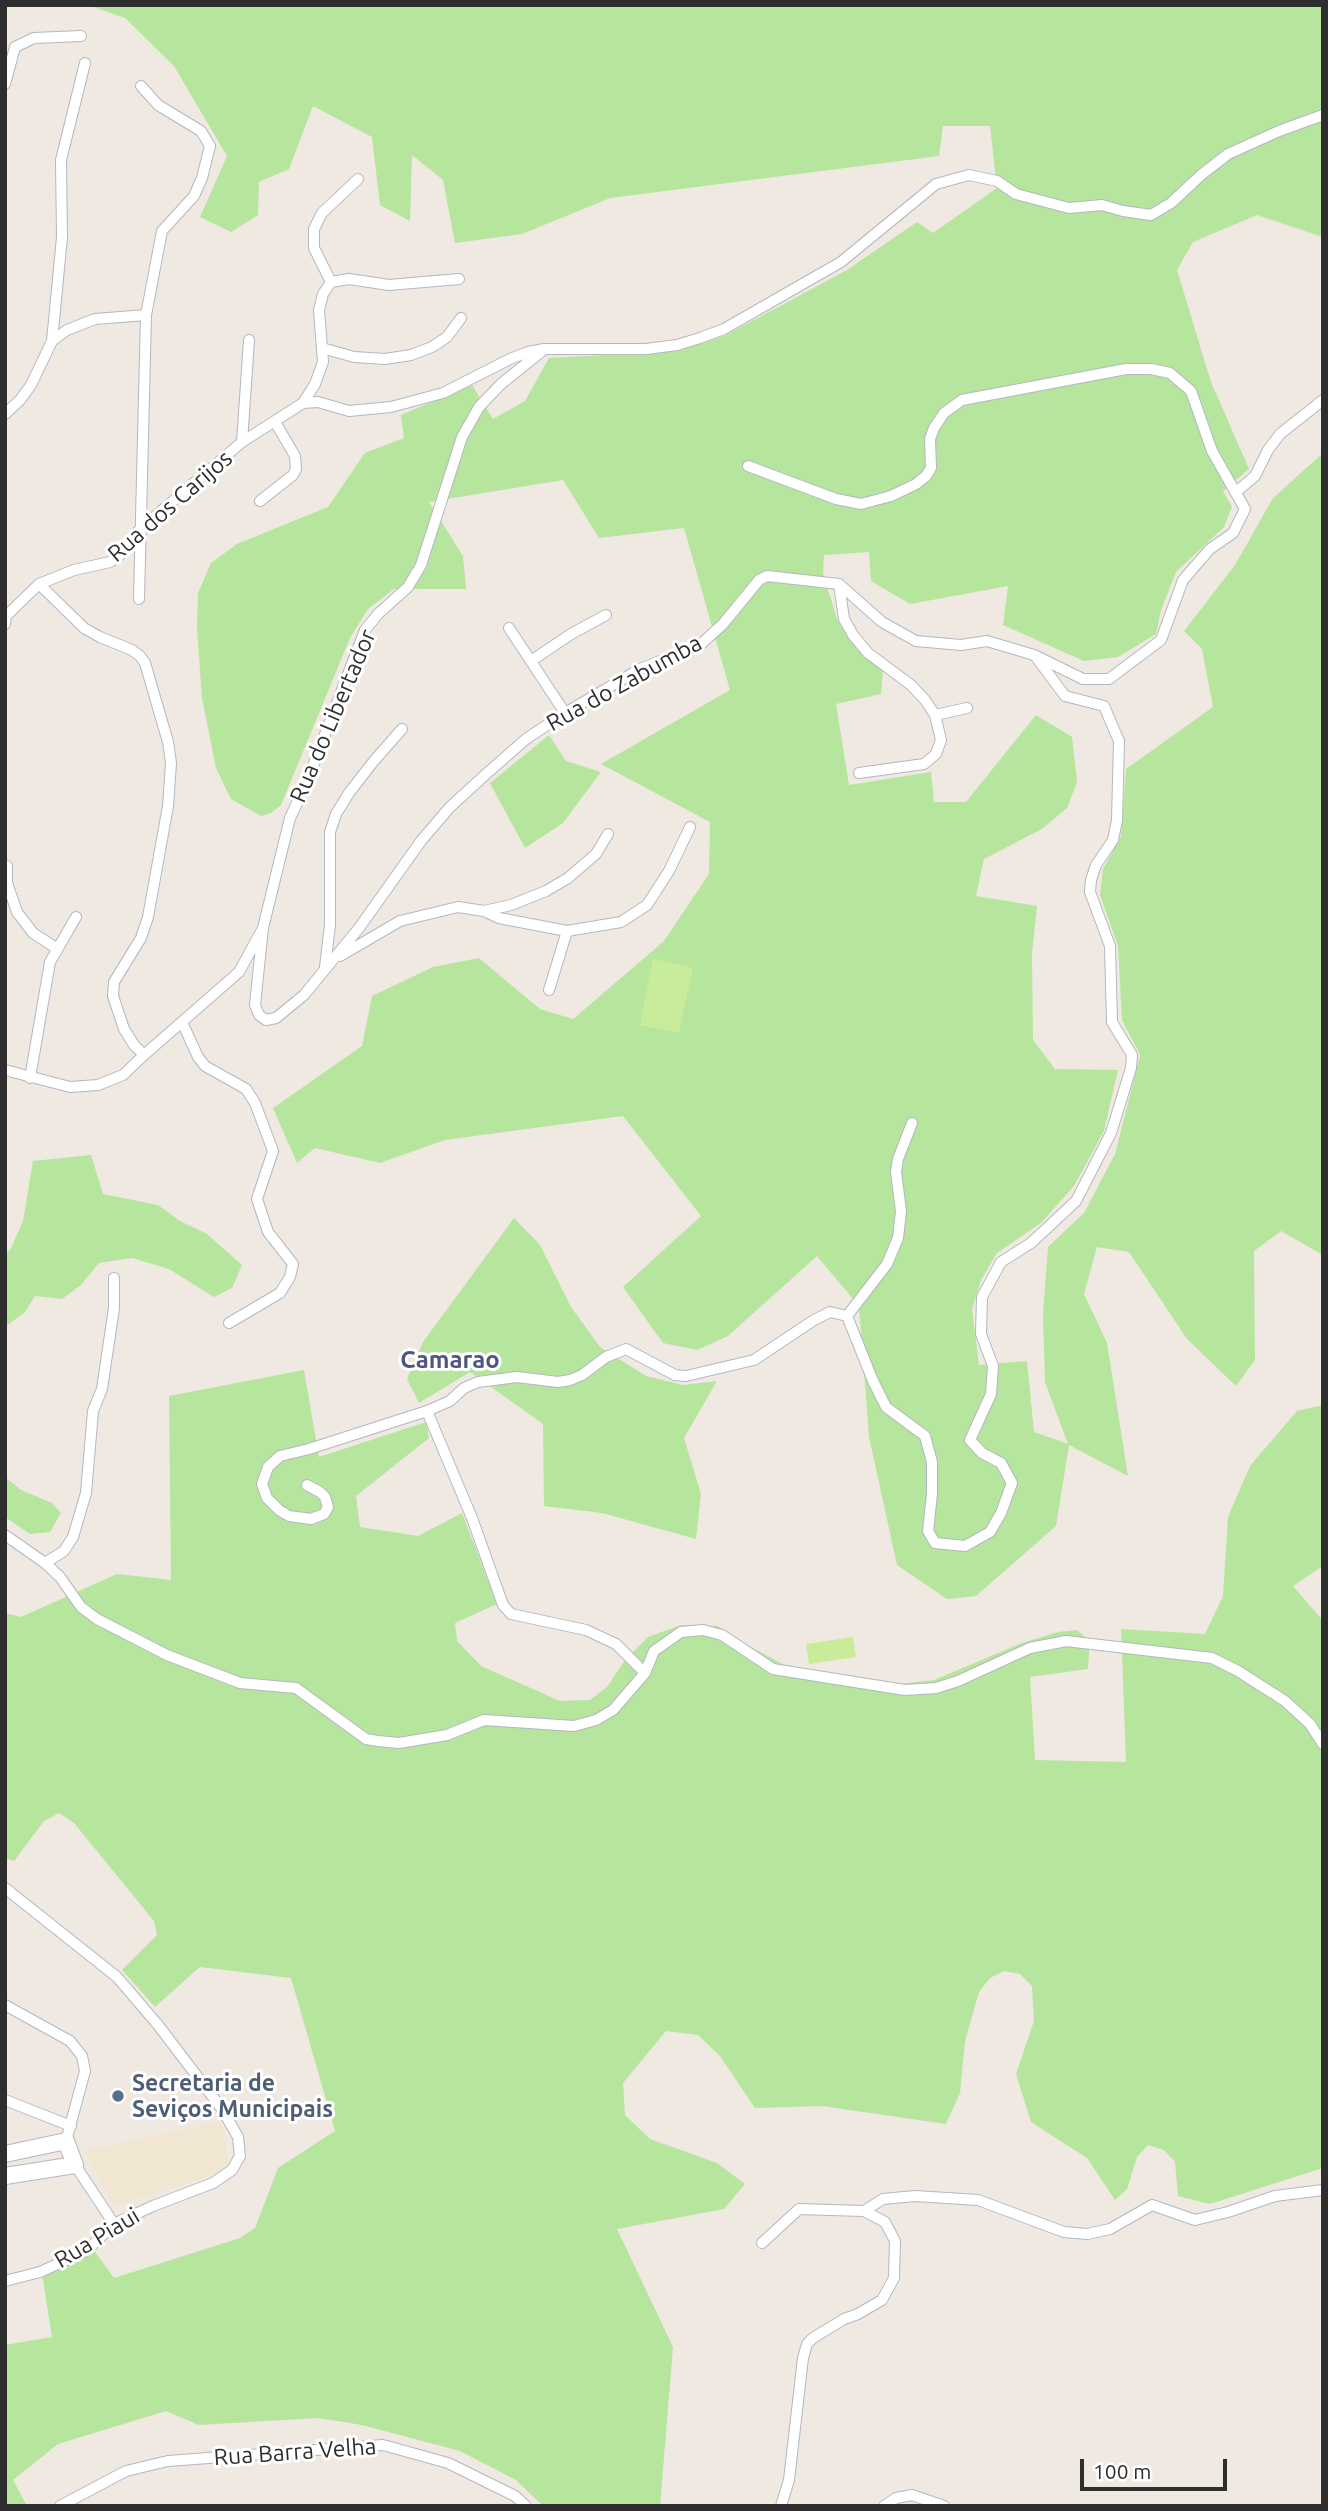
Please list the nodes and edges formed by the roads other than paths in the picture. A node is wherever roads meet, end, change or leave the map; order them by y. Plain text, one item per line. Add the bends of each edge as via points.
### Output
1 (81, 36) dead end
2 (85, 63) dead end
3 (5, 84) edge
4 (141, 86) dead end
5 (1323, 115) edge
6 (358, 179) dead end
7 (460, 279) dead end
8 (331, 282) junction
9 (146, 315) junction
10 (461, 318) dead end
11 (249, 340) dead end
12 (52, 341) junction
13 (322, 348) junction
14 (544, 349) junction
15 (1323, 401) edge
16 (303, 403) junction
17 (5, 414) edge
18 (275, 422) junction
19 (242, 442) junction
20 (748, 466) dead end
21 (1236, 492) junction
22 (260, 501) dead end
23 (139, 530) junction
24 (38, 584) junction
25 (839, 584) junction
26 (139, 600) dead end
27 (606, 615) dead end
28 (6, 619) edge
29 (509, 628) dead end
30 (1034, 655) junction
31 (531, 661) junction
32 (967, 708) dead end
33 (565, 713) junction
34 (935, 715) junction
35 (402, 729) dead end
36 (859, 773) dead end
37 (690, 827) dead end
38 (608, 834) dead end
39 (7, 866) edge
40 (484, 911) junction
41 (76, 916) dead end
42 (263, 928) junction
43 (567, 931) junction
44 (56, 947) junction
45 (329, 963) junction
46 (549, 990) dead end
47 (182, 1022) junction
48 (144, 1055) junction
49 (5, 1070) edge
50 (30, 1078) junction
51 (912, 1123) dead end
52 (114, 1278) dead end
53 (847, 1316) junction
54 (229, 1323) dead end
55 (427, 1411) junction
56 (307, 1485) dead end
57 (5, 1535) edge
58 (45, 1563) junction
59 (645, 1673) junction
60 (1323, 1744) edge
61 (5, 1888) edge
62 (5, 2005) edge
63 (5, 2100) edge
64 (68, 2134) junction
65 (43, 2147) junction
66 (5, 2154) edge
67 (75, 2165) junction
68 (49, 2169) junction
69 (5, 2176) edge
70 (1323, 2190) edge
71 (864, 2211) junction
72 (114, 2224) junction
73 (762, 2243) dead end
74 (5, 2281) edge
75 (60, 2506) edge
76 (526, 2506) edge
77 (781, 2506) edge
78 (884, 2506) edge
79 (944, 2506) edge

1 - 3 street via 34,38 15,47
2 - 12 street via 61,160 62,237
4 - 9 street via 158,105 201,131 210,146 194,196 162,231
5 - 14 street via 1228,154 1151,215 1102,205 1069,208 969,175 936,184 841,262 724,329 677,345 646,349
6 - 8 street via 317,221 314,248
7 - 8 street via 389,285 349,279
8 - 13 street via 319,310
9 - 12 street via 95,319
9 - 23 street
10 - 13 street via 447,337 411,355 374,359
11 - 19 street
12 - 17 street via 31,385
13 - 16 street via 323,362
14 - 16 street via 510,359 443,393 391,407 349,411 318,402
14 - 42 street, Rua do Libertador via 480,407 463,437 421,565 408,587 365,630 290,818
15 - 21 street via 1280,434 1255,476
16 - 18 street, Rua dos Carijos
18 - 19 street, Rua dos Carijos
18 - 22 street via 295,456 296,469
19 - 23 street, Rua dos Carijos
20 - 21 street via 861,504 891,496 926,476 931,468 934,428 944,413 962,400 1126,369 1151,369 1170,373 1191,391 1212,451
21 - 30 street via 1245,509 1233,533 1210,549 1183,580 1161,640 1109,679 1083,679
23 - 24 street, Rua dos Carijos via 110,562
23 - 26 street
24 - 28 street, Rua dos Carijos
24 - 48 street via 84,628 140,656 168,742 168,806 148,917 141,938 114,982 113,996 124,1028
25 - 30 street via 881,622 916,641 961,645 988,641
25 - 33 street, Rua do Zabumba via 767,576 700,645 640,669
25 - 34 street via 844,619 853,635 868,653 911,684
27 - 31 street
29 - 31 street
30 - 53 street via 1065,696 1104,706 1119,741 1113,840 1096,866 1090,892 1110,946 1112,1023 1132,1055 1131,1068 1111,1133 1076,1201 1031,1243 1001,1262 982,1297 981,1334 993,1366 991,1394 971,1440 982,1453 1001,1463 1012,1483 989,1532 965,1546 935,1543 928,1531 932,1462 925,1436 886,1408
31 - 33 street
32 - 34 street
33 - 45 street, Rua do Zabumba via 526,739 450,807
34 - 36 street via 940,748 924,764
35 - 45 street via 349,793 330,832
37 - 43 street via 647,905 621,922
38 - 40 street via 596,854 568,878 511,905
39 - 44 street via 7,883 17,912 33,933
40 - 43 street
40 - 45 street via 457,907 400,921
41 - 44 street
42 - 45 street, Rua do Zabumba via 255,1005 266,1020 290,1007
42 - 47 street via 239,972
43 - 46 street
44 - 50 street via 46,978
47 - 48 street
47 - 54 street via 205,1066 246,1089 255,1103 273,1151 257,1199 268,1232 293,1264 280,1293
48 - 50 street via 123,1076 98,1085 70,1087
49 - 50 street
51 - 53 street via 896,1172 901,1211 898,1238 887,1264
52 - 58 street via 114,1308 102,1389 93,1411 86,1493 73,1538 64,1551
53 - 55 street via 830,1312 754,1360 702,1373 675,1375 626,1349 570,1380 517,1377 478,1382
55 - 56 street via 281,1456 268,1467 262,1484 267,1498 289,1516 320,1517 327,1504 320,1492
55 - 59 street via 503,1605 511,1614 586,1630 615,1644
57 - 58 street
58 - 59 street via 81,1607 97,1619 167,1655 240,1683 296,1688 366,1739 398,1743 447,1735 484,1720 574,1726 613,1710
59 - 60 street via 654,1651 672,1637 703,1630 722,1635 773,1669 905,1690 958,1681 1030,1648 1066,1641 1088,1643 1212,1658 1285,1701
61 - 72 street, Rua Piaui via 117,1977 222,2109 238,2137 240,2156 232,2170 213,2183
62 - 64 street via 70,2041 82,2056 85,2071
63 - 64 street
64 - 65 street
64 - 67 street
65 - 66 street
65 - 68 street
67 - 68 street
67 - 72 street
68 - 69 street
70 - 71 street via 1275,2196 1195,2220 1152,2205 1110,2229 1087,2234 1064,2232 978,2200 883,2199
71 - 73 street via 799,2209
71 - 77 street via 885,2222 895,2241 894,2278 882,2300 807,2344 789,2480
72 - 74 street, Rua Piaui via 86,2251 40,2272
75 - 76 street, Rua Barra Velha via 126,2471 168,2460 383,2445 448,2463
78 - 79 street via 912,2496

